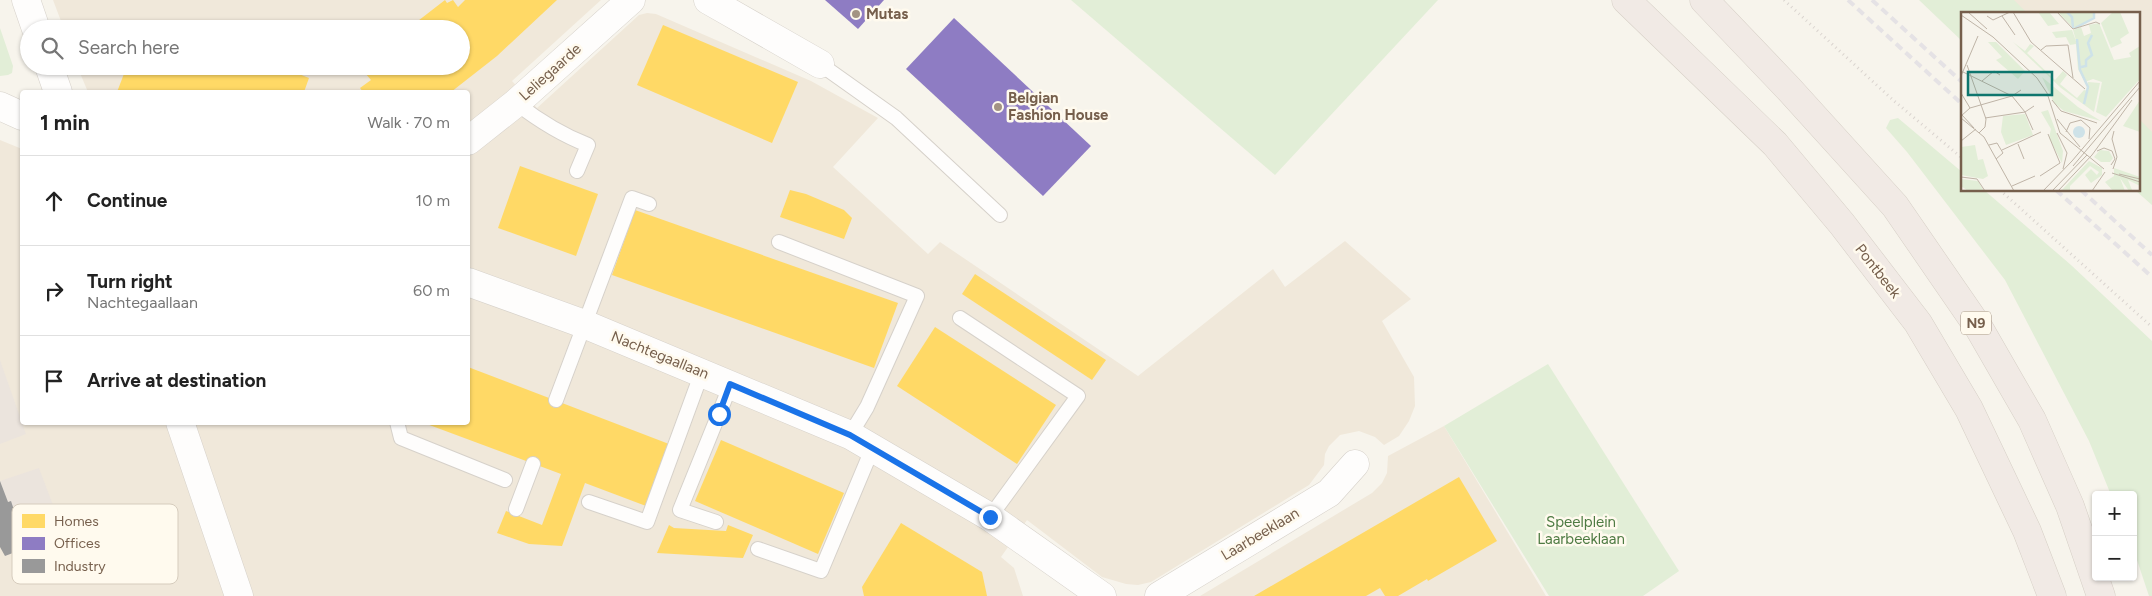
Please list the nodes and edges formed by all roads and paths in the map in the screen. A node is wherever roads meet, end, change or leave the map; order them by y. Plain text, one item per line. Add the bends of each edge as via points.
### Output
1 (26, 0) edge
2 (630, 0) edge
3 (708, 0) edge
4 (1626, 0) edge
5 (1704, 0) edge
6 (1784, 0) edge
7 (33, 20) edge
8 (820, 64) joint
9 (52, 75) edge
10 (57, 90) edge
11 (516, 103) junction
12 (0, 106) edge
13 (20, 115) edge
14 (470, 140) edge
15 (1961, 157) edge
16 (577, 171) dead end
17 (2001, 191) edge
18 (649, 204) dead end
19 (1000, 215) dead end
20 (779, 242) dead end
21 (470, 283) edge
22 (960, 318) dead end
23 (584, 324) junction
24 (2152, 327) edge
25 (702, 372) junction
26 (730, 384) junction
27 (556, 400) dead end
28 (181, 425) edge
29 (398, 425) edge
30 (861, 441) junction
31 (533, 464) dead end
32 (1355, 464) dead end
33 (505, 480) dead end
34 (588, 502) dead end
35 (516, 509) dead end
36 (990, 517) junction
37 (716, 522) dead end
38 (758, 548) dead end
39 (239, 596) edge
40 (1102, 596) edge
41 (1159, 596) edge
42 (2052, 596) edge
43 (2101, 596) edge

1 - 7 street
2 - 11 street, Leliegaarde
3 - 8 street
4 - 42 highway, Pontbeek via 1775,144 1918,323 1969,409 2027,531
5 - 43 highway, N9 via 1895,206 1980,328 2036,429 2070,506
6 - 15 path
8 - 19 lane via 896,118
9 - 10 street
11 - 14 street, Leliegaarde
11 - 16 lane via 567,137 588,145
12 - 13 street
17 - 24 path
18 - 23 lane via 632,198
20 - 30 lane via 917,296 867,407
21 - 23 street, Nachtegaallaan
22 - 36 lane via 1078,396
23 - 25 street, Nachtegaallaan
23 - 27 lane
25 - 26 street, Nachtegaallaan
25 - 34 lane via 647,522
26 - 30 street, Nachtegaallaan
26 - 37 lane via 680,510
28 - 39 street
29 - 33 lane via 401,438
30 - 36 street, Nachtegaallaan
30 - 38 lane via 821,571
31 - 35 lane
32 - 41 street, Laarbeeklaan via 1329,493
36 - 40 street, Nachtegaallaan

